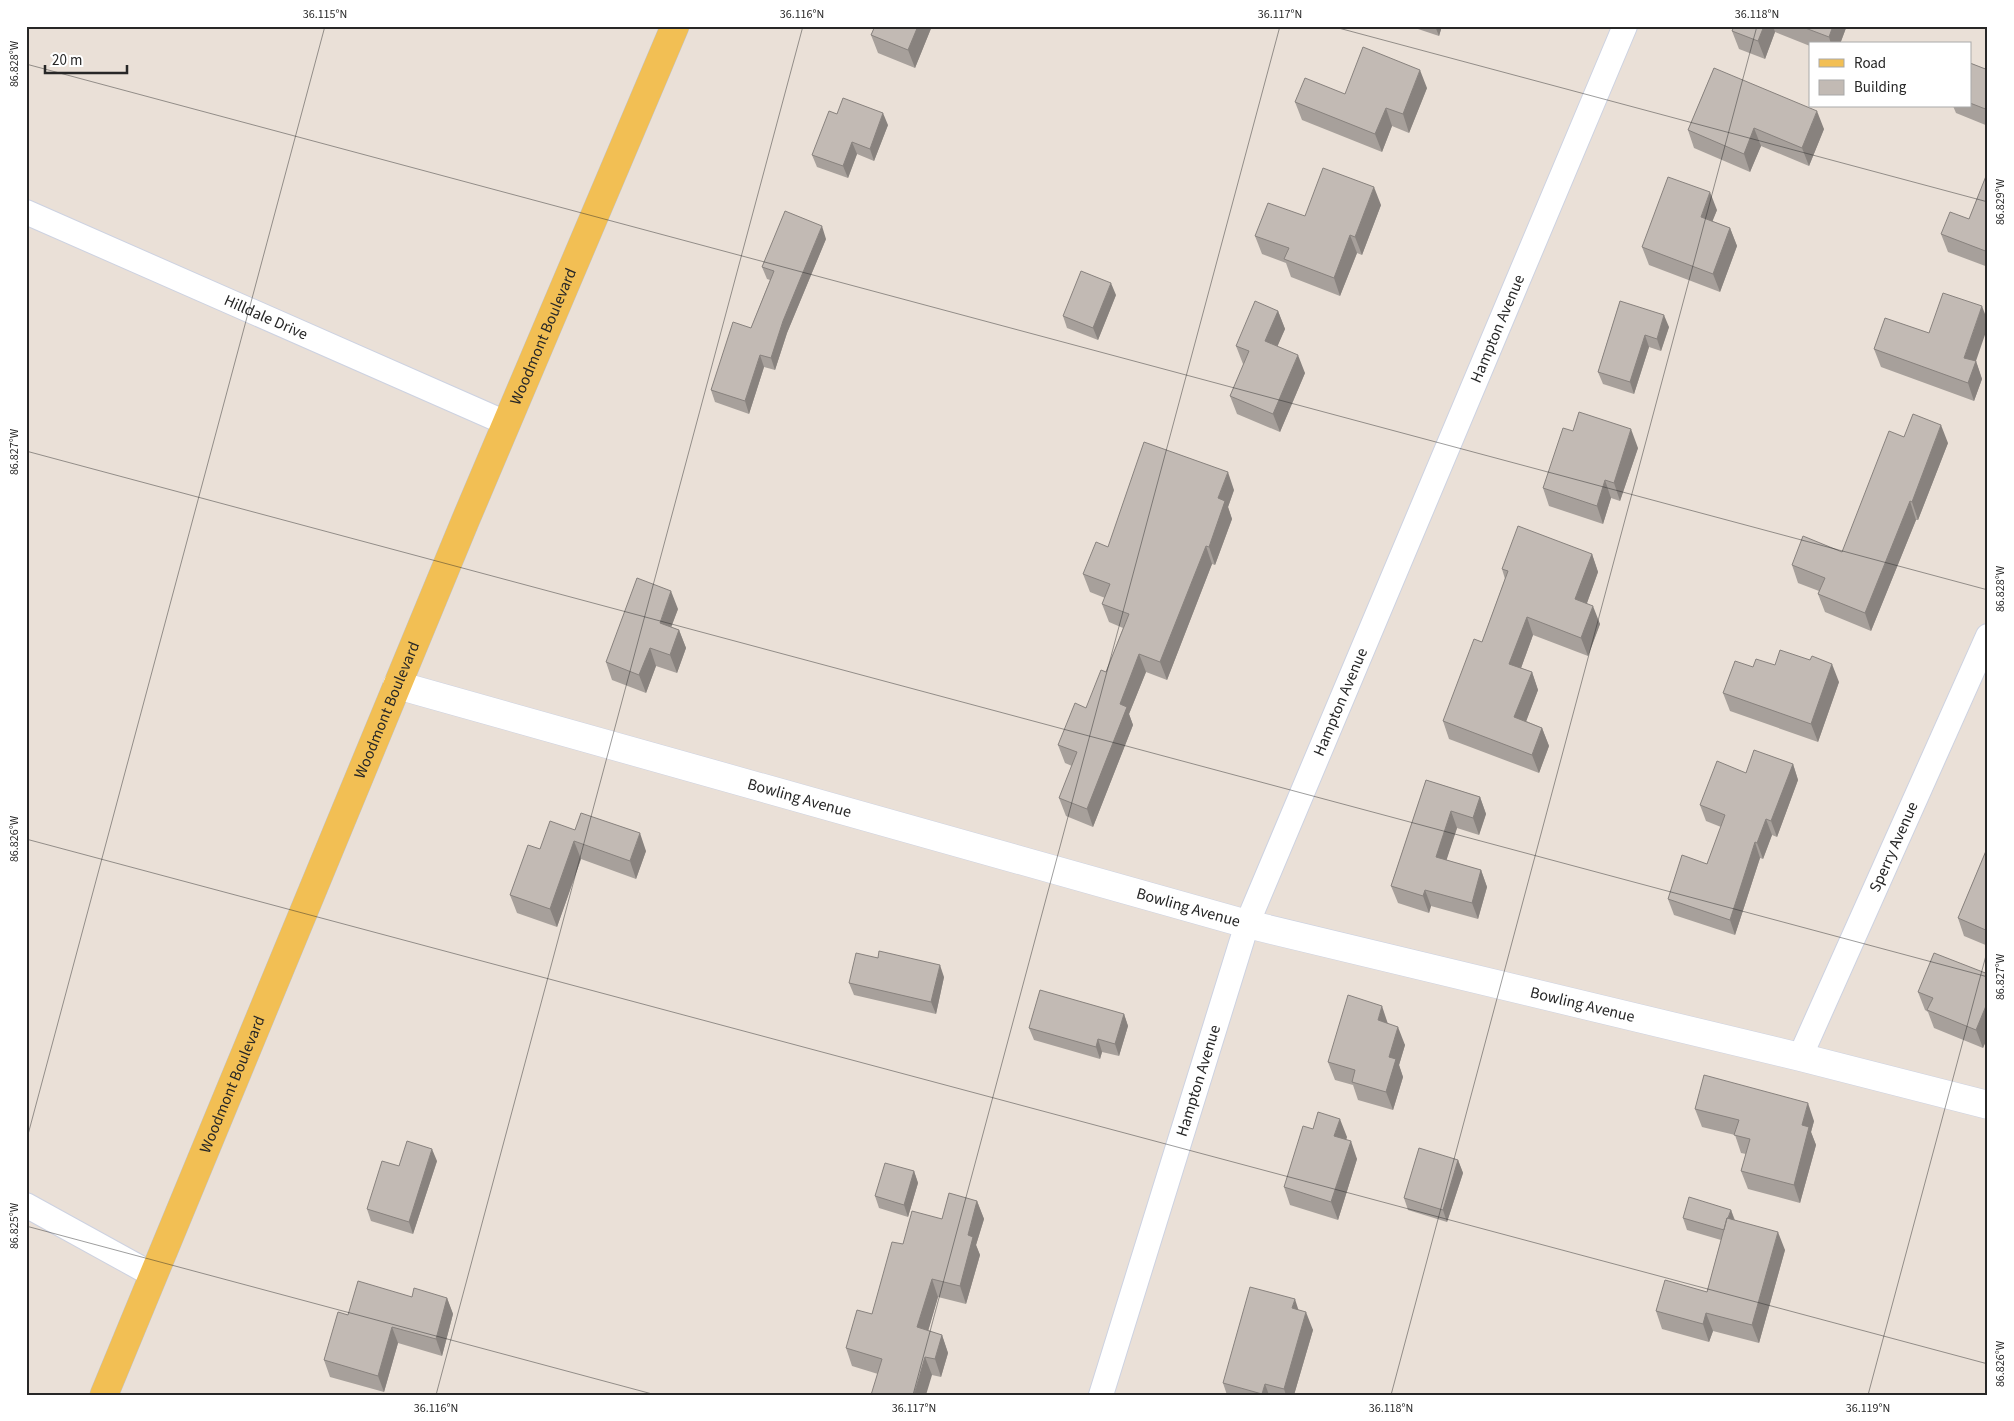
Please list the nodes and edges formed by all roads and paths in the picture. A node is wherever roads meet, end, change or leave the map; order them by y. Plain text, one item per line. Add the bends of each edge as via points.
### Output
1 (675, 26) edge
2 (1625, 26) edge
3 (26, 212) edge
4 (506, 423) junction
5 (1988, 636) edge
6 (397, 685) junction
7 (1247, 924) junction
8 (1800, 1057) junction
9 (1988, 1105) edge
10 (26, 1205) edge
11 (154, 1275) junction
12 (104, 1395) edge
13 (1102, 1395) edge

1 - 4 main road, Woodmont Boulevard
2 - 7 street, Hampton Avenue
3 - 4 street, Hilldale Drive
4 - 6 main road, Woodmont Boulevard
5 - 8 street, Sperry Avenue
6 - 7 street, Bowling Avenue
6 - 11 main road, Woodmont Boulevard
7 - 8 street, Bowling Avenue
7 - 13 street, Hampton Avenue
8 - 9 street, Bowling Avenue
10 - 11 street
11 - 12 main road, Woodmont Boulevard

